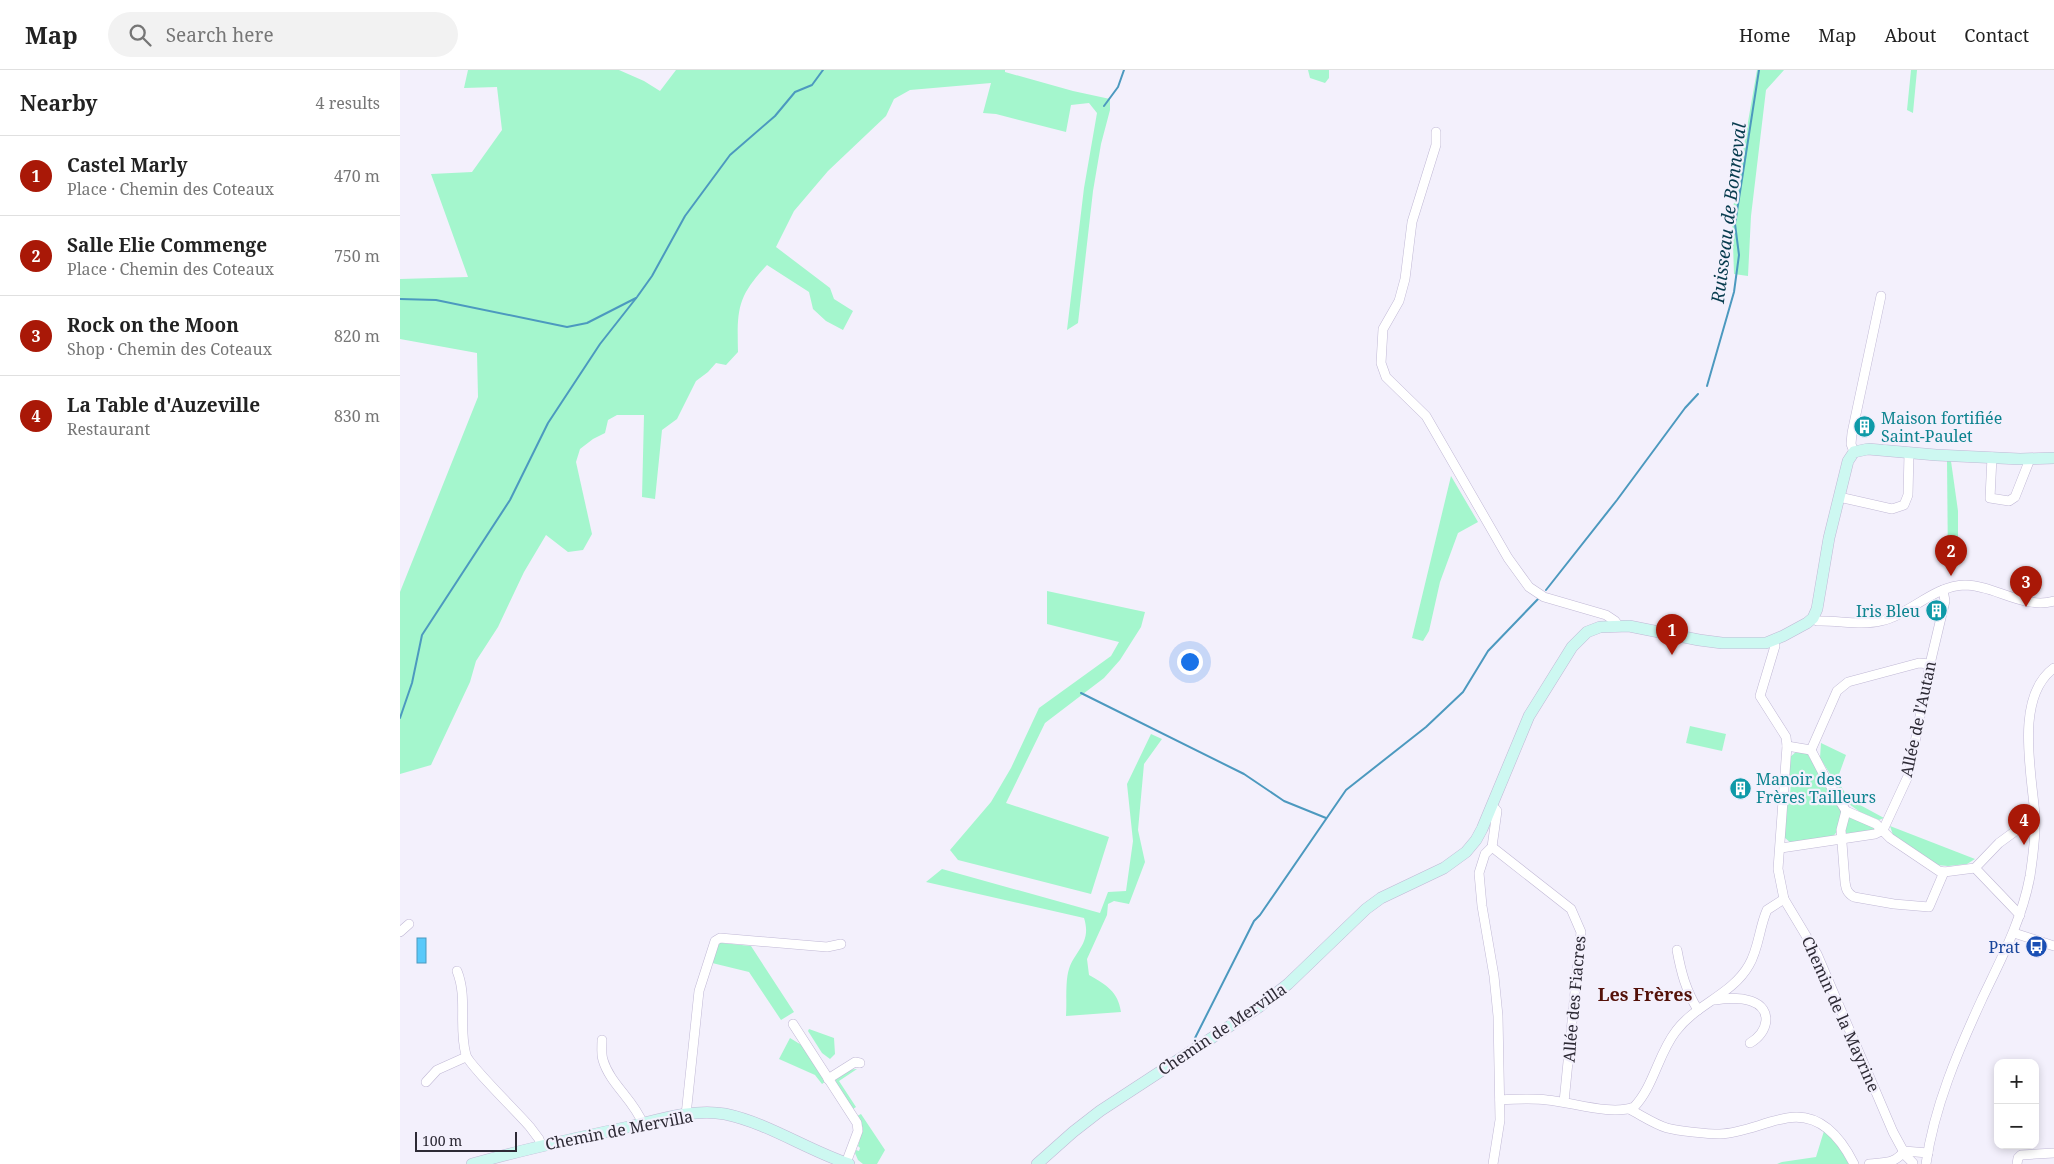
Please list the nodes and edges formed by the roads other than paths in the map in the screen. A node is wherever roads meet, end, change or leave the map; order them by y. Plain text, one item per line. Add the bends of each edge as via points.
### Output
1 (1436, 132) dead end
2 (1881, 296) dead end
3 (1854, 452) junction
4 (1909, 453) junction
5 (1992, 457) junction
6 (2054, 458) edge
7 (2030, 459) junction
8 (1839, 497) junction
9 (1943, 590) junction
10 (2054, 601) edge
11 (1813, 618) junction
12 (1618, 625) junction
13 (1774, 640) junction
14 (1930, 664) junction
15 (2054, 668) edge
16 (1786, 744) junction
17 (1811, 750) junction
18 (1492, 805) junction
19 (1846, 811) junction
20 (2034, 821) junction
21 (1883, 830) junction
22 (1842, 840) junction
23 (1492, 846) junction
24 (1781, 848) junction
25 (1975, 868) junction
26 (1944, 872) junction
27 (1784, 899) junction
28 (2020, 916) junction
29 (409, 924) dead end
30 (400, 932) edge
31 (2014, 933) junction
32 (841, 944) dead end
33 (2054, 946) edge
34 (1676, 950) dead end
35 (458, 971) dead end
36 (1712, 1001) junction
37 (1698, 1010) junction
38 (793, 1024) dead end
39 (602, 1040) dead end
40 (1750, 1043) dead end
41 (466, 1057) junction
42 (860, 1063) dead end
43 (828, 1079) junction
44 (426, 1082) dead end
45 (1500, 1100) junction
46 (1564, 1102) junction
47 (1629, 1109) junction
48 (686, 1114) junction
49 (643, 1124) junction
50 (536, 1147) junction
51 (1904, 1150) junction
52 (1928, 1153) junction
53 (2054, 1153) edge
54 (2018, 1160) edge
55 (472, 1164) edge
56 (847, 1164) edge
57 (1037, 1164) edge
58 (1493, 1164) edge
59 (1854, 1164) edge
60 (1869, 1164) edge
61 (1913, 1164) edge
62 (1926, 1164) edge

1 - 12 street via 1436,145 1412,222 1400,301 1382,329 1383,371 1426,416 1508,558 1529,587 1544,597 1606,615
2 - 3 street via 1852,433
3 - 4 street via 1868,449
3 - 8 street via 1848,461
4 - 5 street
4 - 8 street via 1908,499 1904,505 1892,509
5 - 7 street
5 - 7 street via 1990,498 2009,501 2015,497
6 - 7 street
8 - 11 street
9 - 10 street via 1966,585 2035,603
9 - 11 street via 1882,621
9 - 14 street, Allée de l'Autan via 1945,601
11 - 13 street
12 - 13 street, Chemin de Mervilla via 1722,643 1752,644
12 - 18 street, Chemin de Mervilla via 1594,629 1572,647 1529,716
13 - 16 street, Chemin de la Mayrine via 1760,696 1786,737
14 - 17 street via 1919,663 1848,682 1837,691
14 - 21 street, Allée de l'Autan via 1909,774
15 - 20 street via 2038,687 2028,735
16 - 17 street
16 - 24 street, Chemin de la Mayrine
17 - 19 street
18 - 23 street via 1497,811
18 - 57 street, Chemin de Mervilla via 1482,830 1466,852 1444,868 1366,909 1274,995 1100,1110
19 - 21 street
19 - 22 street
20 - 25 street via 1999,843
20 - 28 street via 2035,844
21 - 22 street
21 - 26 street via 1932,867
22 - 24 street
22 - 26 street via 1847,890 1854,897 1929,907
23 - 45 street via 1485,854 1480,873 1494,976
23 - 46 street, Allée des Fiacres via 1571,909 1579,926 1580,950
24 - 27 street, Chemin de la Mayrine via 1778,869
25 - 26 street
25 - 28 street
27 - 36 street via 1767,910 1749,966 1728,990
27 - 51 street, Chemin de la Mayrine via 1817,954 1893,1132
28 - 31 street
29 - 30 street
31 - 33 street
31 - 52 street via 1950,1073
32 - 48 street via 827,947 720,938 715,941 699,991
34 - 37 street via 1688,995
35 - 41 street via 462,983
36 - 37 street
36 - 40 street via 1734,997 1752,1001 1763,1010 1764,1030
37 - 47 street via 1675,1031 1643,1098
38 - 43 street
39 - 49 street via 603,1060 615,1082 638,1110
41 - 44 street via 437,1070
41 - 50 street via 539,1139
42 - 43 street via 855,1062
43 - 56 street via 857,1123 858,1131
45 - 46 street via 1521,1098
45 - 58 street
46 - 47 street
47 - 59 street via 1667,1128 1720,1134 1788,1118 1812,1120 1838,1137
48 - 49 street, Chemin de Mervilla
48 - 56 street, Chemin de Mervilla via 711,1113 745,1119
49 - 50 street, Chemin de Mervilla
50 - 55 street, Chemin de Mervilla
51 - 52 street
51 - 60 street via 1893,1162
51 - 61 street, Chemin de la Mayrine
52 - 62 street
53 - 54 street via 2024,1154

